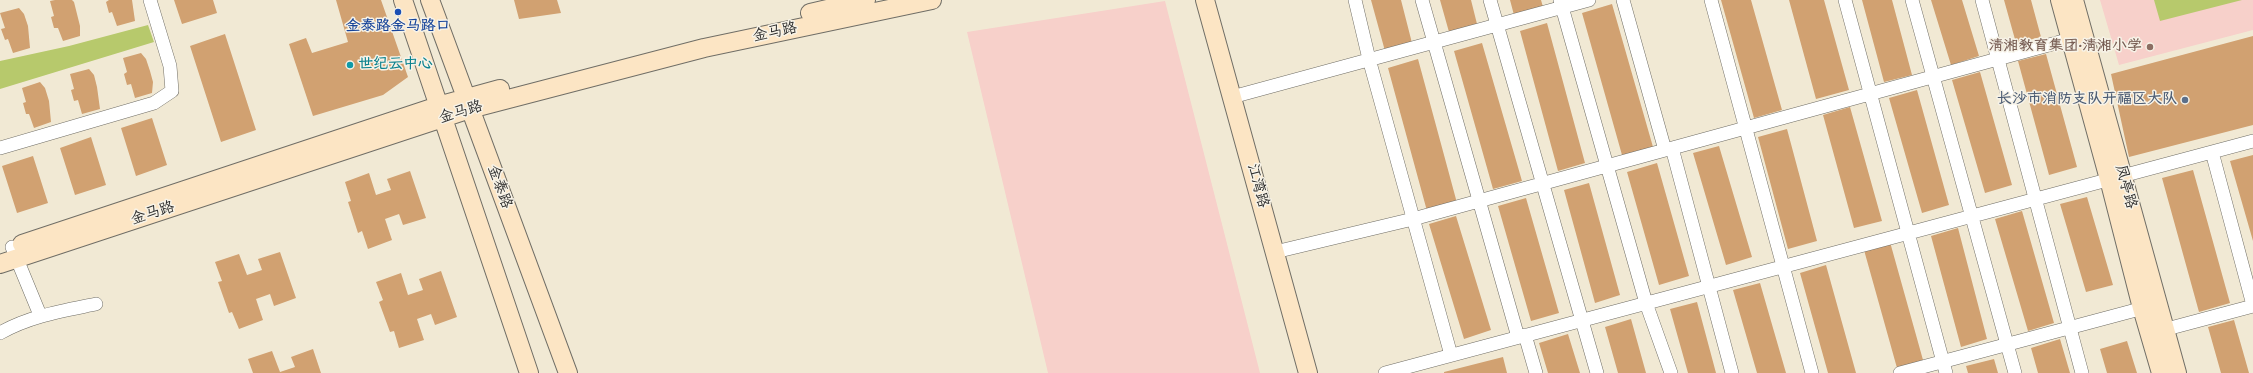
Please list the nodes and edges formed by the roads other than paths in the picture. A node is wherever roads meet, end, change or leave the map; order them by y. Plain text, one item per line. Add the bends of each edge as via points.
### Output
1 (150, 0) edge
2 (404, 0) edge
3 (430, 0) edge
4 (866, 0) edge
5 (932, 0) edge
6 (1205, 0) edge
7 (1355, 0) edge
8 (1422, 0) edge
9 (1490, 0) edge
10 (1589, 0) edge
11 (1623, 0) edge
12 (1711, 0) edge
13 (1845, 0) edge
14 (1912, 0) edge
15 (1982, 0) edge
16 (2060, 0) edge
17 (2074, 0) edge
18 (1561, 4) edge
19 (1498, 25) junction
20 (2077, 38) junction
21 (1434, 42) junction
22 (1998, 59) junction
23 (1369, 60) junction
24 (1933, 77) junction
25 (1870, 94) junction
26 (1232, 97) junction
27 (467, 103) junction
28 (440, 112) junction
29 (1745, 128) junction
30 (2253, 141) edge
31 (0, 148) edge
32 (1668, 149) junction
33 (2212, 152) junction
34 (1606, 166) junction
35 (2116, 177) junction
36 (1543, 183) junction
37 (2035, 199) junction
38 (1479, 200) junction
39 (1972, 216) junction
40 (1413, 218) junction
41 (1908, 233) junction
42 (10, 252) edge
43 (1275, 252) junction
44 (0, 264) edge
45 (1783, 266) junction
46 (1709, 286) junction
47 (1646, 303) junction
48 (96, 304) dead end
49 (2253, 305) edge
50 (2149, 307) junction
51 (40, 315) junction
52 (1581, 320) junction
53 (2070, 328) junction
54 (2163, 330) junction
55 (0, 333) edge
56 (1522, 336) junction
57 (2007, 344) junction
58 (1451, 355) junction
59 (1944, 367) edge
60 (529, 373) edge
61 (568, 373) edge
62 (1308, 373) edge
63 (1385, 373) edge
64 (1536, 373) edge
65 (1597, 373) edge
66 (1671, 373) edge
67 (1732, 373) edge
68 (1812, 373) edge
69 (1900, 373) edge
70 (2015, 373) edge
71 (2082, 373) edge
72 (2161, 373) edge
73 (2177, 373) edge

1 - 31 street via 170,66 172,91 154,102
2 - 28 street
3 - 27 street, 金泰路
4 - 27 street, 金马路
5 - 27 street, 金马路 via 704,48
6 - 26 street, 江湾路
7 - 23 street
8 - 21 street
9 - 19 street
10 - 18 street
11 - 32 street
12 - 29 street
13 - 25 street
14 - 24 street
15 - 22 street
16 - 20 street
17 - 20 street, 凤亭路
18 - 19 street
18 - 34 street
19 - 21 street
19 - 36 street
20 - 22 street
20 - 35 street, 凤亭路
21 - 23 street
21 - 38 street
22 - 24 street
22 - 37 street
23 - 26 street
23 - 40 street
24 - 25 street
24 - 39 street
25 - 29 street
25 - 41 street
26 - 43 street, 江湾路
27 - 28 street, 金马路
27 - 61 street, 金泰路
28 - 42 street, 金马路
28 - 60 street
29 - 32 street
29 - 45 street
30 - 33 street
32 - 34 street
32 - 46 street
33 - 35 street
33 - 49 street
34 - 36 street
34 - 47 street
35 - 37 street
35 - 50 street, 凤亭路
36 - 38 street
36 - 52 street
37 - 39 street
37 - 53 street
38 - 40 street
38 - 56 street
39 - 41 street
39 - 57 street
40 - 43 street
40 - 58 street
41 - 45 street
41 - 59 street
42 - 44 street, 金马路
42 - 51 street
43 - 62 street, 江湾路
45 - 46 street
45 - 68 street
46 - 47 street
46 - 67 street
47 - 52 street
47 - 66 street
48 - 51 street
49 - 54 street
50 - 53 street
50 - 54 street, 凤亭路
50 - 72 street
51 - 55 street via 15,324
52 - 56 street
52 - 65 street
53 - 57 street
53 - 71 street
54 - 73 street, 凤亭路
56 - 58 street
56 - 64 street
57 - 59 street
57 - 70 street
58 - 63 street
59 - 69 street

